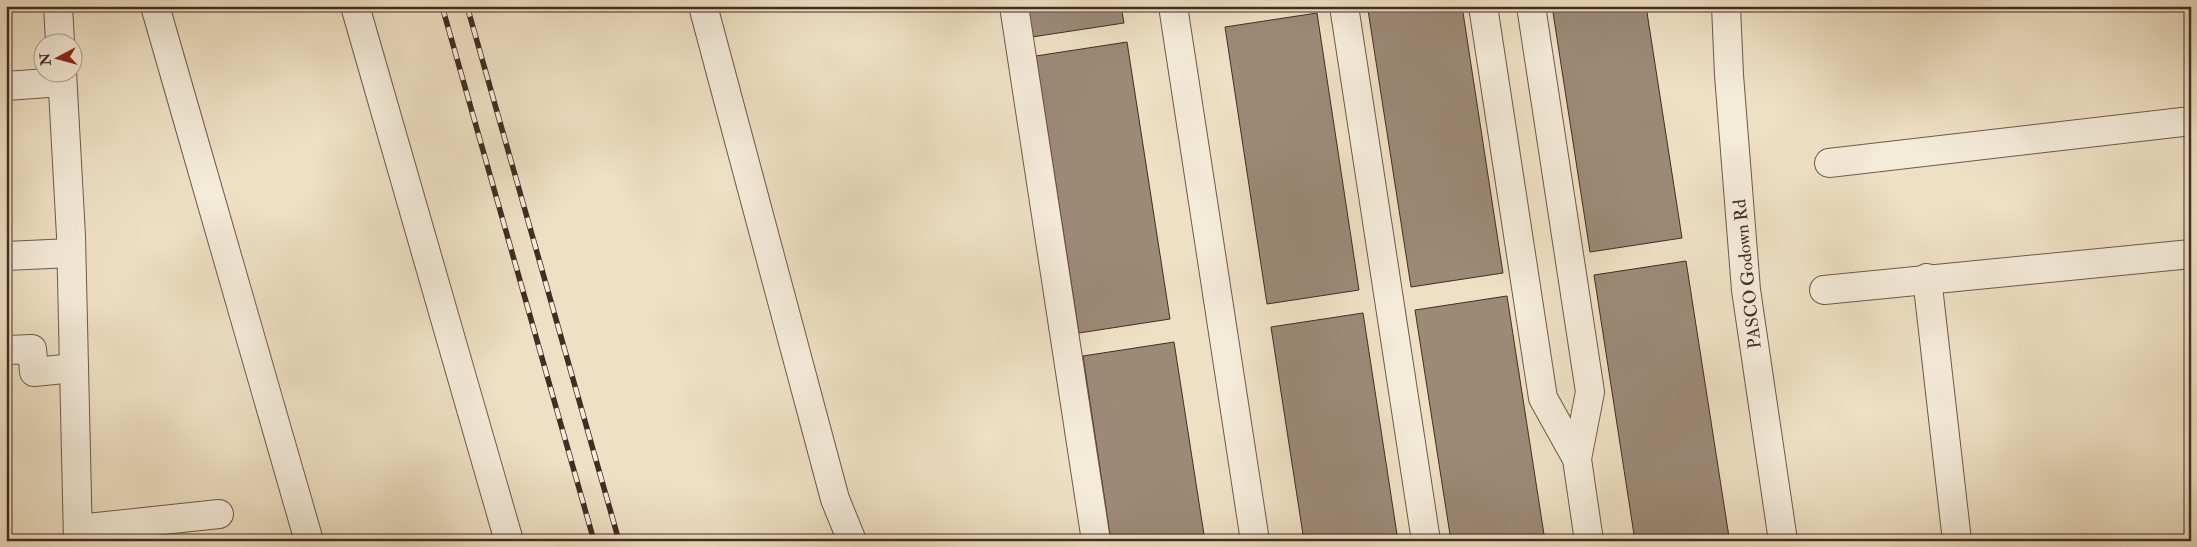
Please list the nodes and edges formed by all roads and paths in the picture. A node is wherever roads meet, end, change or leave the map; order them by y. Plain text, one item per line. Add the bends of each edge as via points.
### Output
1 (58, 6) edge
2 (155, 6) edge
3 (354, 6) edge
4 (703, 6) edge
5 (1014, 6) edge
6 (1173, 6) edge
7 (1344, 6) edge
8 (1483, 6) edge
9 (1531, 6) edge
10 (1726, 6) edge
11 (59, 32) edge
12 (32, 82) edge
13 (62, 82) edge
14 (6, 86) edge
15 (2191, 121) edge
16 (1829, 163) dead end
17 (71, 253) junction
18 (2191, 254) edge
19 (6, 256) edge
20 (1926, 278) junction
21 (1824, 290) dead end
22 (6, 350) edge
23 (74, 368) junction
24 (1577, 459) junction
25 (219, 514) dead end
26 (78, 535) edge
27 (309, 541) edge
28 (509, 541) edge
29 (852, 541) edge
30 (1096, 541) edge
31 (1255, 541) edge
32 (1426, 541) edge
33 (1589, 541) edge
34 (1783, 541) edge
35 (1957, 541) edge

1 - 11 street
2 - 27 street
3 - 28 street
4 - 29 street via 836,499
5 - 30 street
6 - 31 street
7 - 32 street
8 - 24 street via 1544,398
9 - 24 street via 1590,392
10 - 34 street, PASCO Godown Rd via 1746,290
12 - 14 street
13 - 17 street
15 - 16 street
17 - 19 street
17 - 23 street
18 - 20 street
20 - 21 street
20 - 35 street
22 - 23 street via 32,349 34,372
23 - 26 street
24 - 33 street
25 - 26 street

